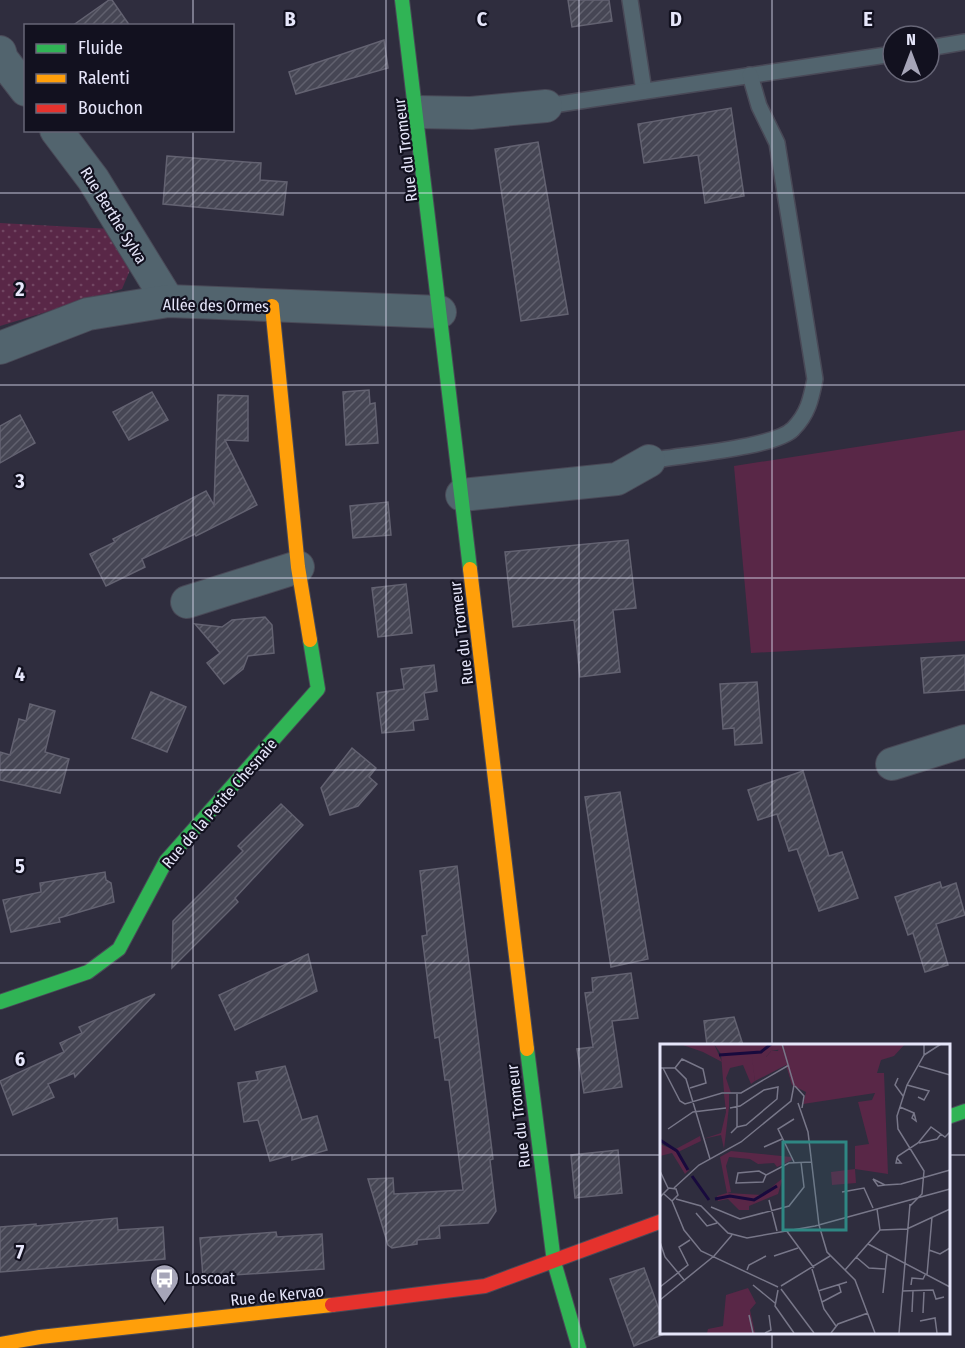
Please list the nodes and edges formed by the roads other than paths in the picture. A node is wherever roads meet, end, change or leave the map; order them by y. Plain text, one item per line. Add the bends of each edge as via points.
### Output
1 (402, 0) edge
2 (630, 0) edge
3 (965, 42) edge
4 (941, 46) edge
5 (0, 52) edge
6 (881, 56) edge
7 (750, 75) junction
8 (24, 87) edge
9 (645, 91) junction
10 (546, 106) joint
11 (417, 112) junction
12 (58, 132) edge
13 (168, 301) junction
14 (272, 306) junction
15 (440, 312) junction
16 (0, 348) edge
17 (649, 461) joint
18 (462, 495) junction
19 (298, 567) junction
20 (187, 602) dead end
21 (965, 741) edge
22 (892, 764) dead end
23 (0, 1002) edge
24 (965, 1111) edge
25 (950, 1116) edge
26 (660, 1222) edge
27 (554, 1262) junction
28 (41, 1342) edge
29 (0, 1344) edge
30 (579, 1348) edge

1 - 11 main road, Rue du Tromeur
2 - 9 lane
3 - 4 lane
5 - 8 street
6 - 7 lane
7 - 9 lane
7 - 17 lane via 759,106 777,143 814,379 810,407 792,430 772,441
9 - 10 lane
10 - 11 street via 471,113
11 - 15 main road, Rue du Tromeur
12 - 13 street, Rue Berthe Sylva via 93,179
13 - 14 street, Allée des Ormes
13 - 16 street, Allée des Ormes via 88,314
14 - 15 street, Allée des Ormes
14 - 19 main road, Rue de la Petite Chesnaie
15 - 18 main road, Rue du Tromeur
17 - 18 street via 617,478
18 - 27 main road, Rue du Tromeur
19 - 20 street
19 - 23 main road, Rue de la Petite Chesnaie via 318,689 166,861 119,949 88,972
21 - 22 street
24 - 25 main road
26 - 27 main road, Rue de Kervao
27 - 28 main road, Rue de Kervao via 485,1286
27 - 30 main road, Rue du Tromeur
28 - 29 main road, Rue de Kervao

